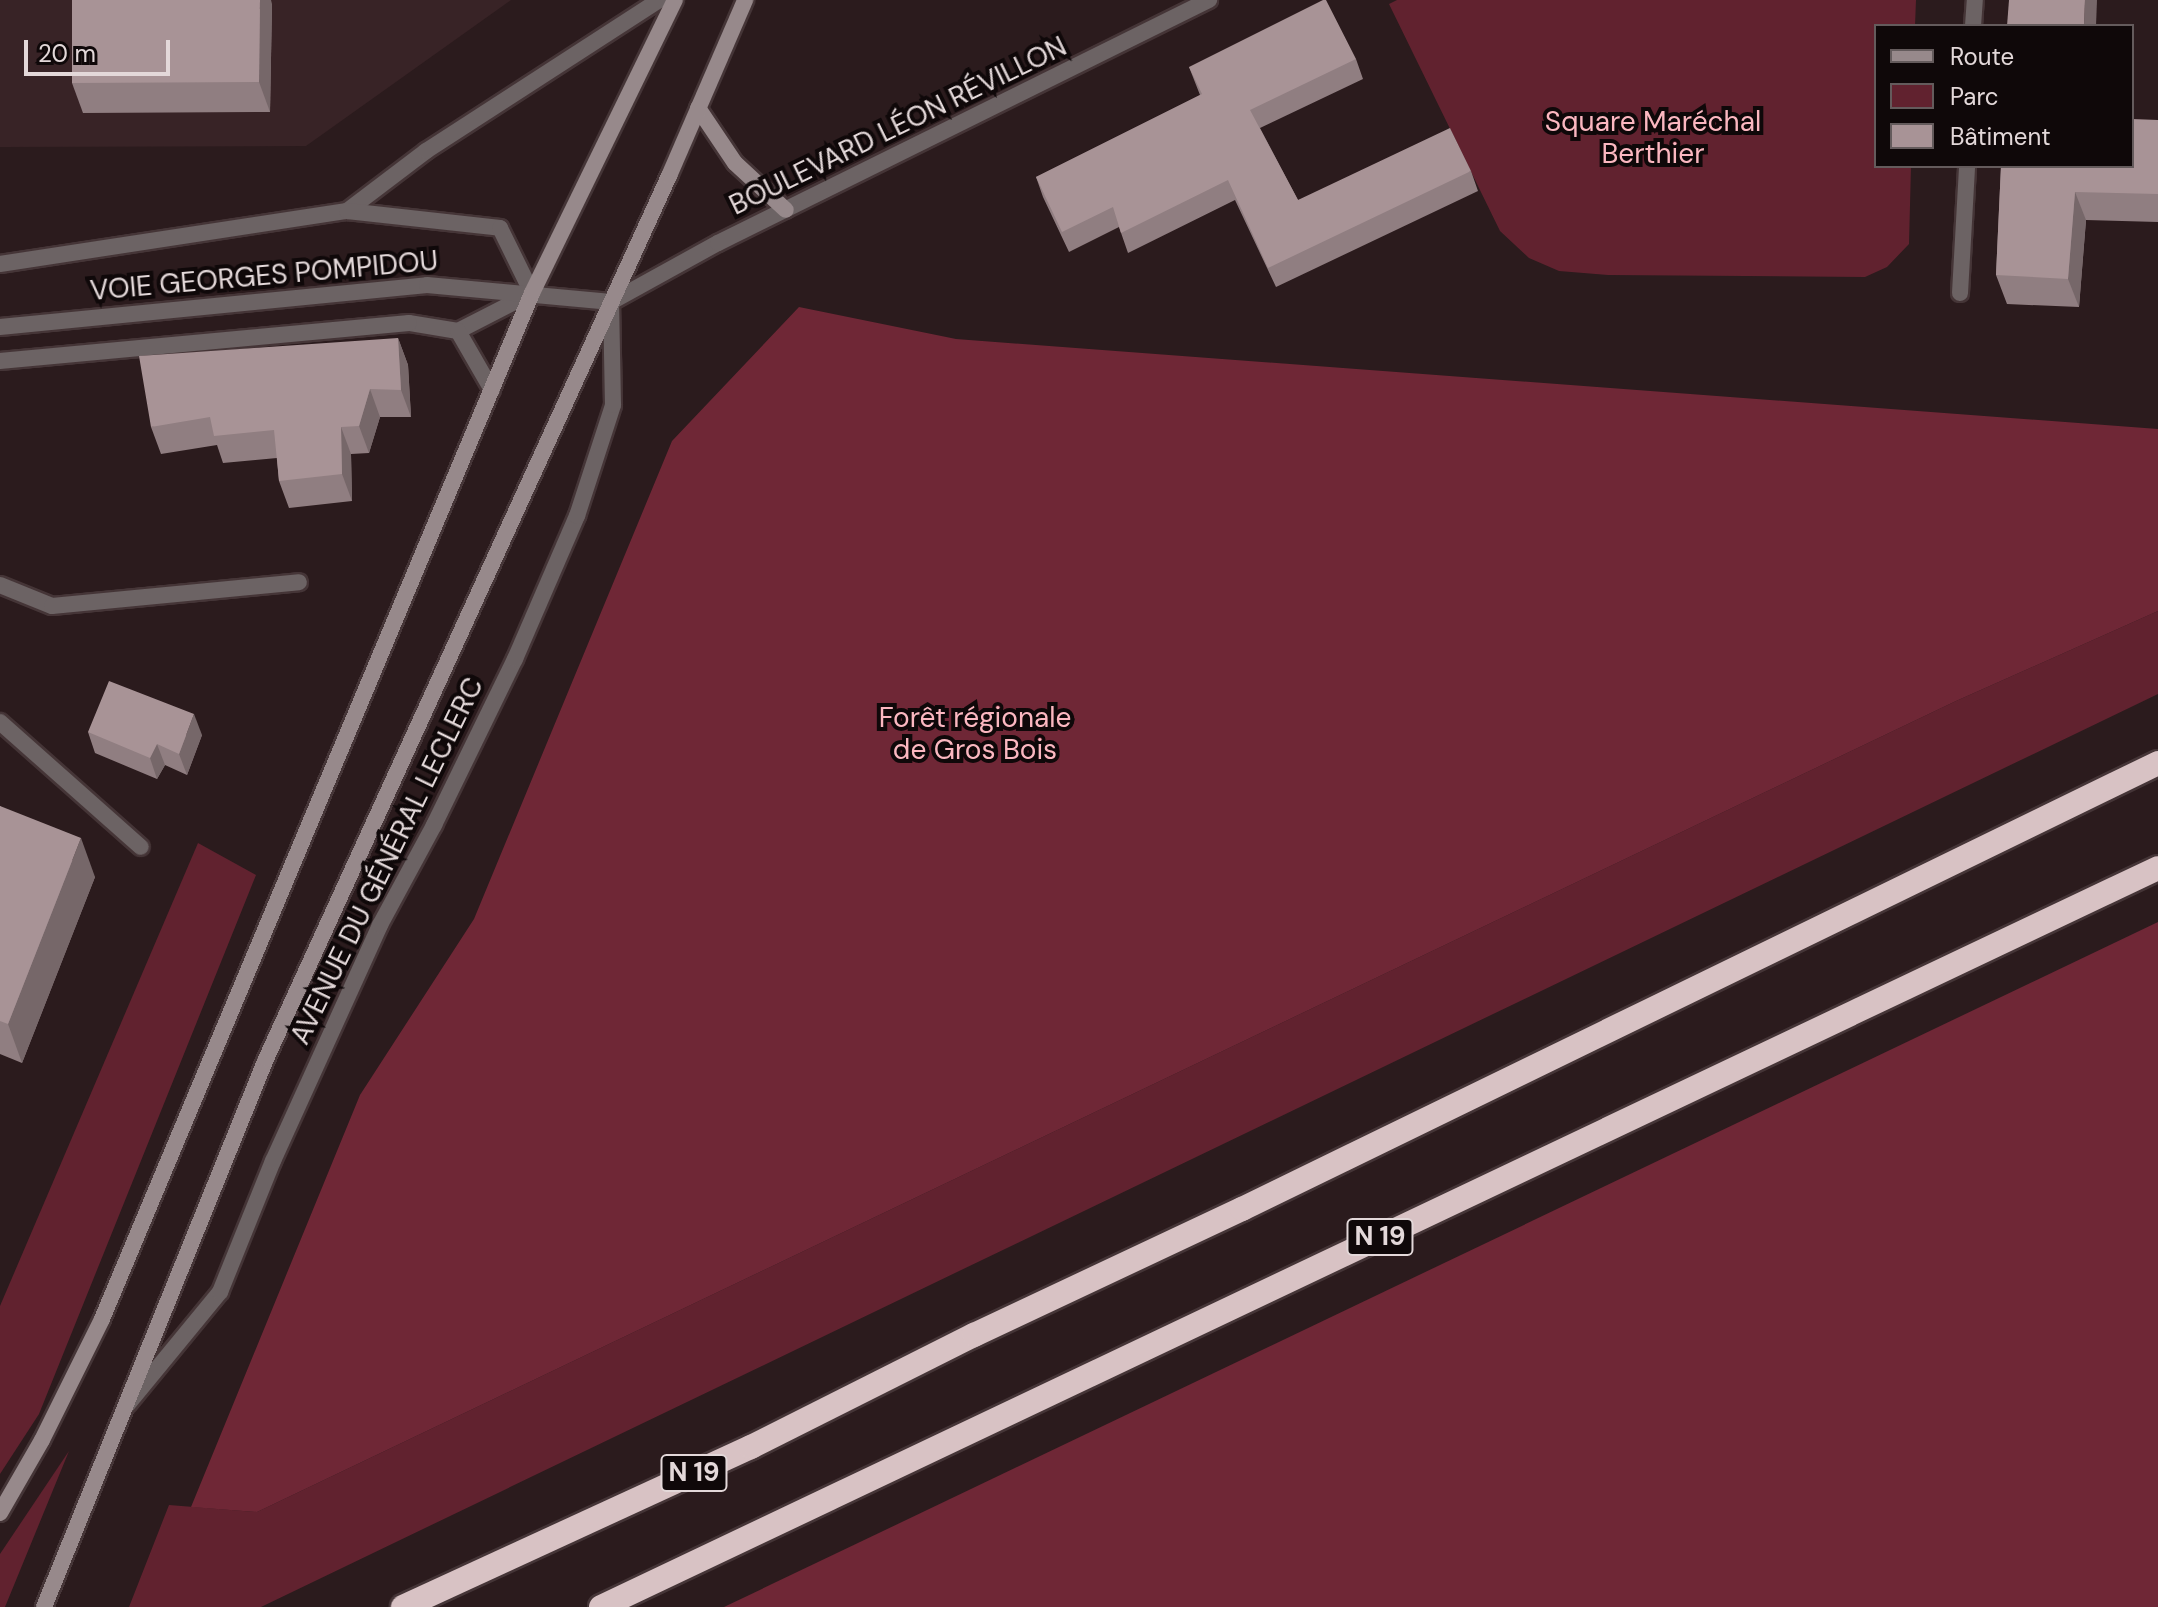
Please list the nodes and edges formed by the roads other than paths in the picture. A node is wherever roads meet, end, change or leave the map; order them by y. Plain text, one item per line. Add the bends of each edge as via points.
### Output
1 (659, 0) edge
2 (675, 0) edge
3 (745, 0) edge
4 (1209, 0) edge
5 (1975, 0) edge
6 (1179, 7) edge
7 (1973, 24) edge
8 (698, 108) junction
9 (1967, 168) edge
10 (786, 210) junction
11 (347, 211) junction
12 (0, 264) edge
13 (532, 293) junction
14 (1960, 293) dead end
15 (611, 302) junction
16 (0, 327) edge
17 (458, 331) junction
18 (0, 361) edge
19 (492, 390) junction
20 (299, 582) dead end
21 (0, 585) edge
22 (0, 722) edge
23 (2158, 763) edge
24 (141, 847) dead end
25 (2158, 868) edge
26 (124, 1409) junction
27 (0, 1513) edge
28 (44, 1607) edge
29 (403, 1607) edge
30 (601, 1607) edge

1 - 11 street via 426,151
2 - 13 main road
3 - 8 main road, AVENUE DU GÉNÉRAL LECLERC
4 - 6 street, BOULEVARD LÉON RÉVILLON
5 - 7 street
6 - 10 street, BOULEVARD LÉON RÉVILLON
8 - 10 main road via 735,163
8 - 15 main road, AVENUE DU GÉNÉRAL LECLERC
9 - 14 street
10 - 15 street, BOULEVARD LÉON RÉVILLON
11 - 12 street
11 - 13 street via 500,228
13 - 15 street
13 - 16 street, VOIE GEORGES POMPIDOU via 427,285
13 - 17 street
13 - 19 main road
15 - 26 main road via 266,1059
15 - 26 street, AVENUE DU GÉNÉRAL LECLERC via 613,405 577,516 515,659 380,925 220,1292
17 - 18 street via 409,323
17 - 19 street
19 - 27 main road via 102,1319
20 - 21 street via 52,606
22 - 24 street
23 - 29 highway, N 19 via 751,1447
25 - 30 highway, N 19
26 - 28 main road

